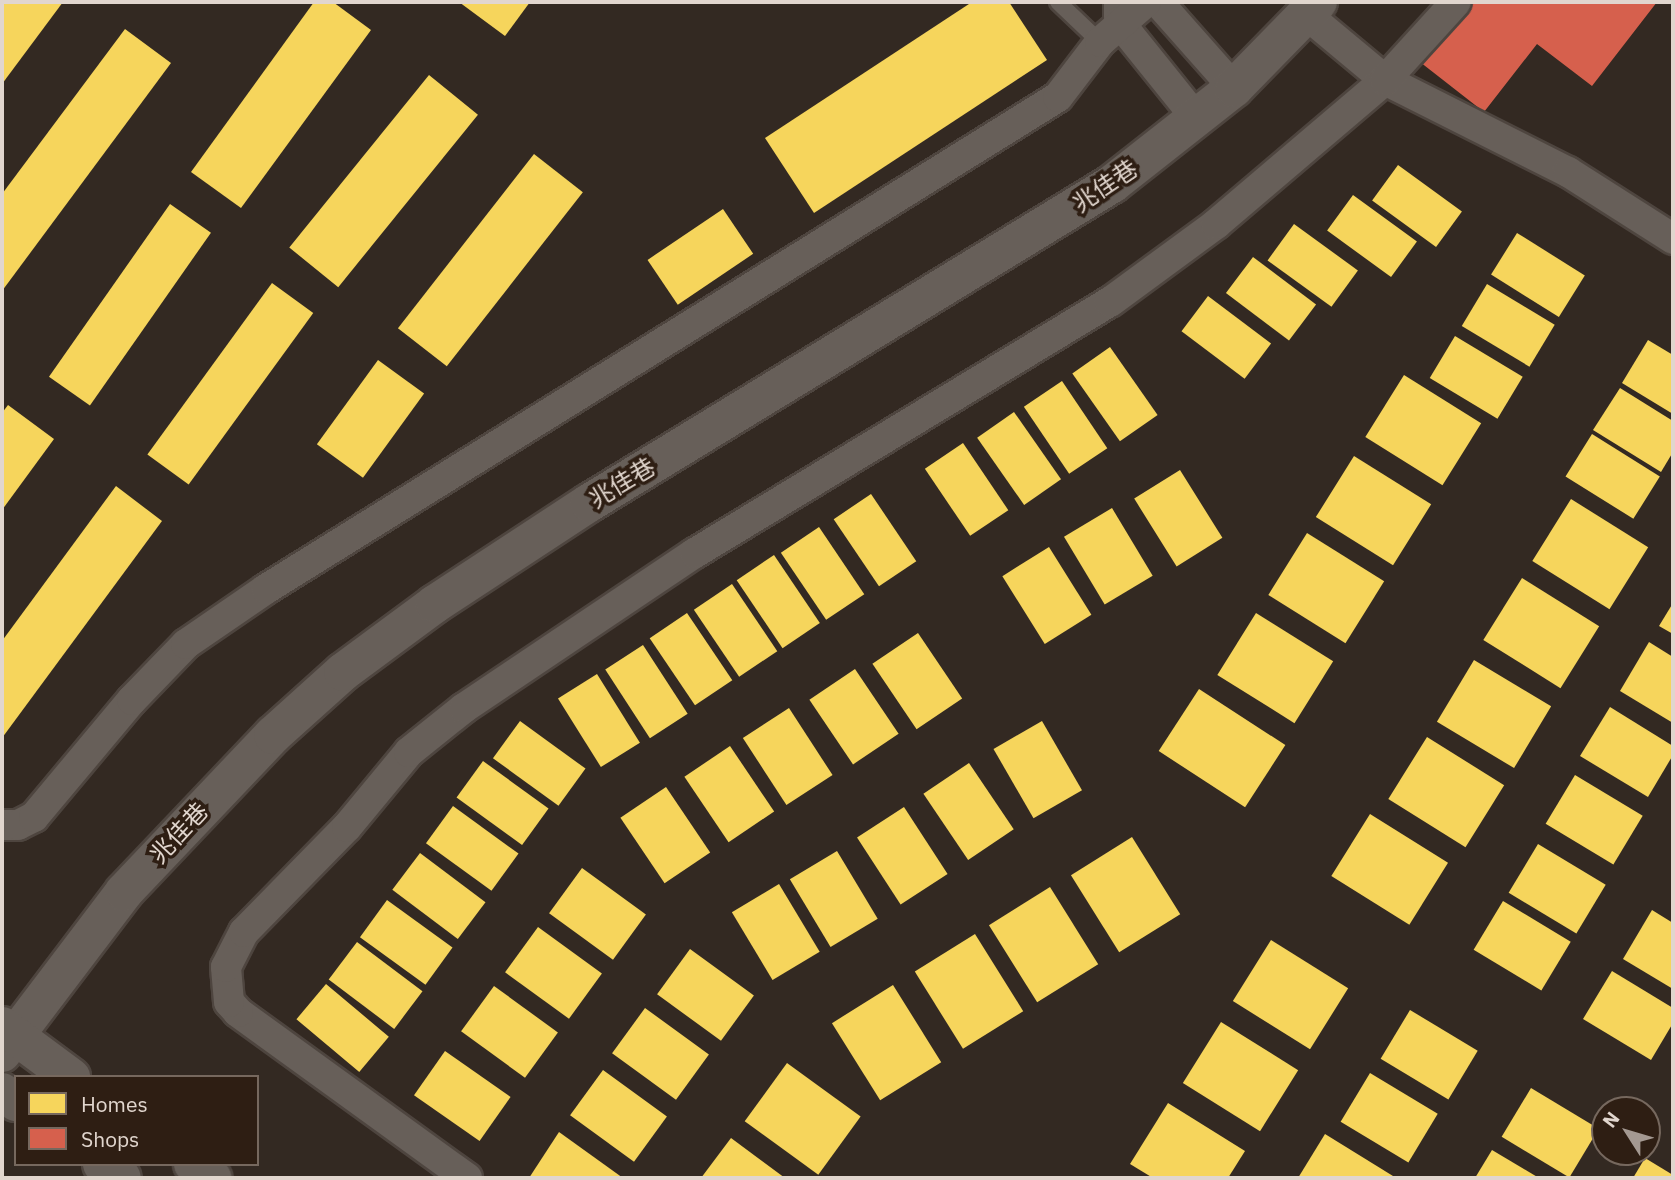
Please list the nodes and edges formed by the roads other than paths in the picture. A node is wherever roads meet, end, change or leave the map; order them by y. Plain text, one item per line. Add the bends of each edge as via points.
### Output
1 (1058, 2) edge
2 (1146, 2) edge
3 (1158, 2) edge
4 (1456, 2) edge
5 (1313, 8) edge
6 (1113, 22) edge
7 (1385, 80) junction
8 (1234, 88) junction
9 (1197, 119) junction
10 (1673, 239) edge
11 (2, 825) edge
12 (6, 1038) edge
13 (68, 1075) edge
14 (105, 1166) edge
15 (196, 1166) edge
16 (122, 1178) edge
17 (212, 1178) edge
18 (467, 1178) edge

1 - 6 lane
2 - 6 street
3 - 8 street
4 - 7 street
5 - 7 street
5 - 8 street, 兆佳巷
6 - 9 street
6 - 11 street via 1058,97 266,589 186,644 132,700 34,817 18,825
7 - 10 street via 1568,172
7 - 18 street via 1216,224 1110,302 695,553 464,708 409,752 347,827 244,932 226,967 229,1002
8 - 9 street, 兆佳巷
9 - 12 street, 兆佳巷 via 1090,197 589,503 435,604 343,672 274,734 124,892
12 - 13 street
14 - 16 street
15 - 17 street

